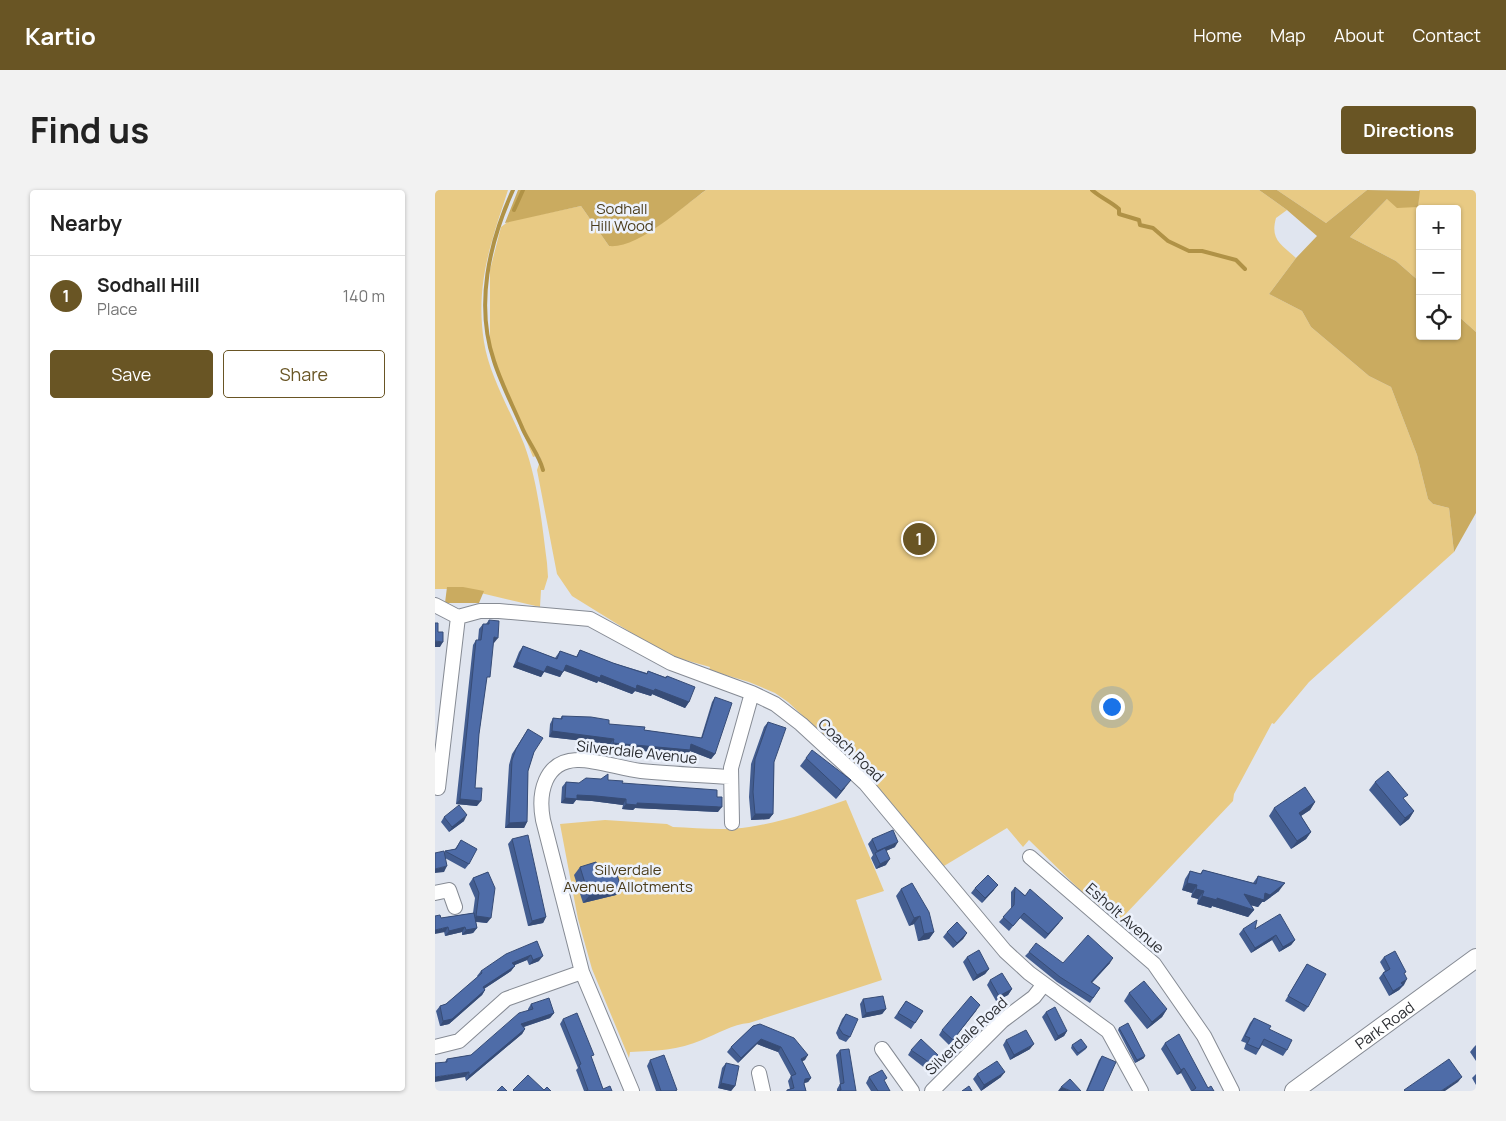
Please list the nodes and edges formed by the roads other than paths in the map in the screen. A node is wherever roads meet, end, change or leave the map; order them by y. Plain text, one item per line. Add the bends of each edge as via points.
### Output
1 (435, 604) edge
2 (458, 617) junction
3 (752, 693) junction
4 (440, 714) edge
5 (729, 777) junction
6 (438, 788) dead end
7 (732, 823) dead end
8 (1031, 857) dead end
9 (435, 893) edge
10 (455, 908) dead end
11 (1476, 958) edge
12 (582, 972) junction
13 (1044, 984) junction
14 (435, 1047) edge
15 (882, 1049) dead end
16 (759, 1073) dead end
17 (631, 1091) edge
18 (763, 1091) edge
19 (912, 1091) edge
20 (932, 1091) edge
21 (1141, 1091) edge
22 (1232, 1091) edge
23 (1293, 1091) edge

1 - 2 street
2 - 3 street, Coach Road via 480,611 499,611 590,619 685,669
2 - 4 street
3 - 5 street
3 - 13 street, Coach Road via 775,704 801,724 865,783 1005,952
4 - 6 street
5 - 7 street
5 - 12 street, Silverdale Avenue via 640,771 577,760 561,764 548,774 542,789 542,814
8 - 22 street, Esholt Avenue via 1154,964 1204,1036
9 - 10 street via 449,890
11 - 23 main road, Park Road
12 - 14 street via 507,999 459,1041
12 - 17 street, Silverdale Avenue
13 - 20 street, Silverdale Road via 1034,997 998,1024
13 - 21 street, Coach Road via 1108,1031
15 - 19 street
16 - 18 street

